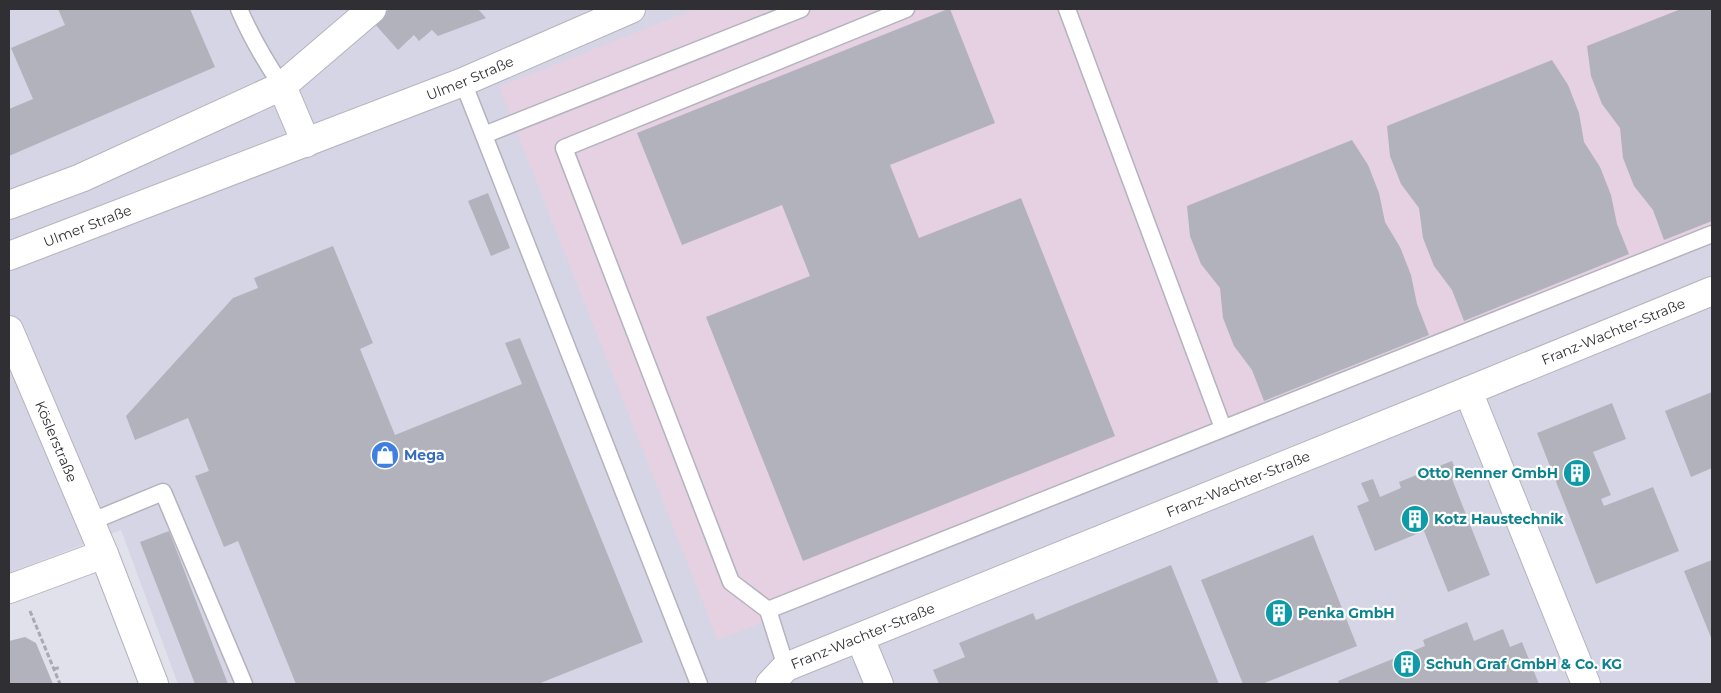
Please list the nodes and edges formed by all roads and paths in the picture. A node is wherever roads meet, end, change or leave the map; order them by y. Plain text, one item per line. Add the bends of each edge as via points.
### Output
1 (239, 9) edge
2 (372, 9) edge
3 (632, 9) edge
4 (801, 9) edge
5 (906, 9) edge
6 (1067, 9) edge
7 (463, 82) junction
8 (282, 86) junction
9 (484, 135) junction
10 (306, 143) junction
11 (9, 205) edge
12 (1712, 234) edge
13 (9, 256) edge
14 (1712, 291) edge
15 (9, 330) edge
16 (1468, 392) junction
17 (1223, 428) junction
18 (90, 522) junction
19 (104, 554) junction
20 (14, 587) edge
21 (768, 610) junction
22 (860, 638) junction
23 (61, 667) dead end
24 (54, 669) junction
25 (778, 676) edge
26 (60, 684) edge
27 (154, 684) edge
28 (244, 684) edge
29 (699, 684) edge
30 (879, 684) edge
31 (1586, 684) edge

1 - 8 lane via 249,33
2 - 8 street
3 - 7 street, Ulmer Straße
4 - 9 lane
5 - 21 lane via 564,148 731,582
6 - 17 lane
7 - 9 lane
7 - 10 street, Ulmer Straße
8 - 10 street
8 - 11 street via 81,178
9 - 29 lane
10 - 13 street, Ulmer Straße
12 - 17 lane
14 - 16 street, Franz-Wachter-Straße
15 - 18 street, Köslerstraße
16 - 22 street, Franz-Wachter-Straße
16 - 31 street
17 - 21 lane
18 - 19 street, Köslerstraße
18 - 28 lane via 163,492
19 - 20 street
19 - 27 street, Köslerstraße
20 - 24 path
21 - 25 lane
22 - 25 street, Franz-Wachter-Straße
22 - 30 street
23 - 24 path
24 - 26 path

